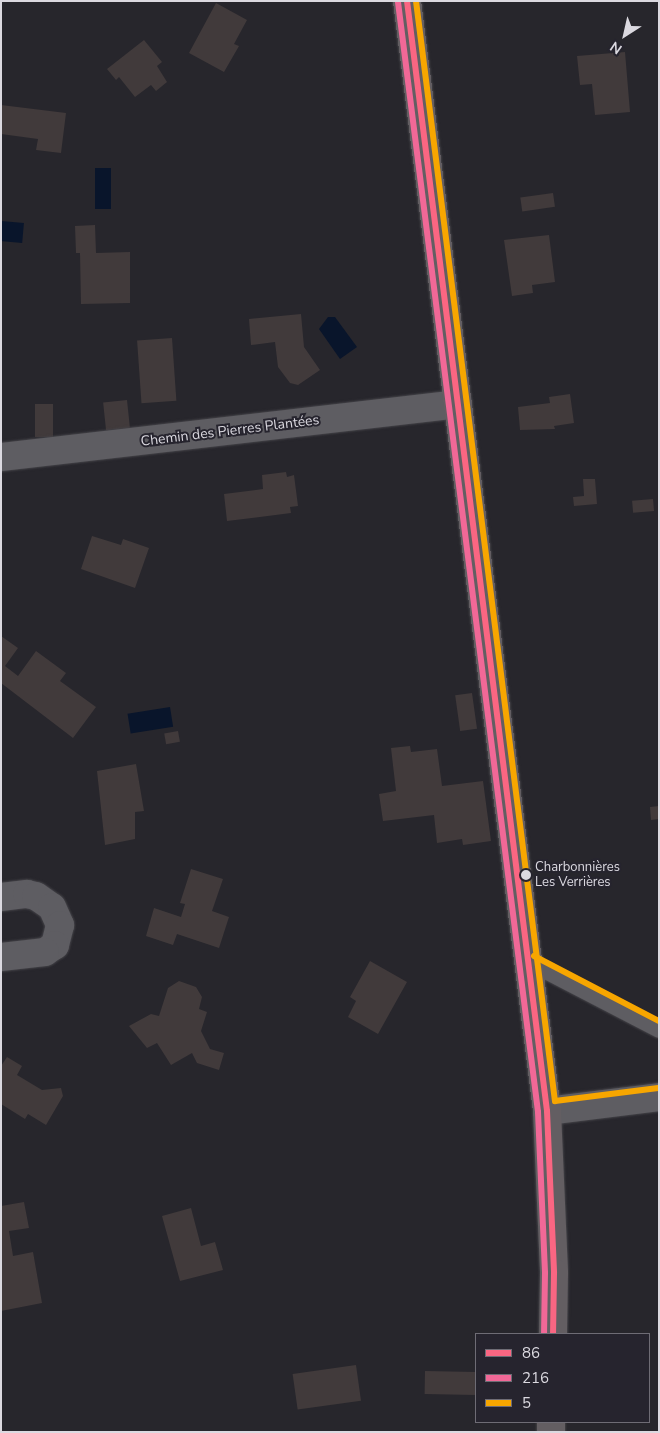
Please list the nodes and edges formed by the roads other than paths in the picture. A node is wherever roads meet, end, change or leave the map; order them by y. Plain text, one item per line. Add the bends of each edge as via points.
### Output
1 (407, 1) edge
2 (458, 404) junction
3 (1, 457) edge
4 (1, 897) edge
5 (1, 957) edge
6 (530, 964) junction
7 (659, 1031) edge
8 (659, 1097) edge
9 (547, 1111) junction
10 (553, 1333) edge

1 - 2 main road
2 - 3 street, Chemin des Pierres Plantées
2 - 6 main road
4 - 5 street via 36,896 52,907 60,925 56,945 45,952
6 - 7 lane
6 - 9 main road
8 - 9 street
9 - 10 main road via 554,1272

